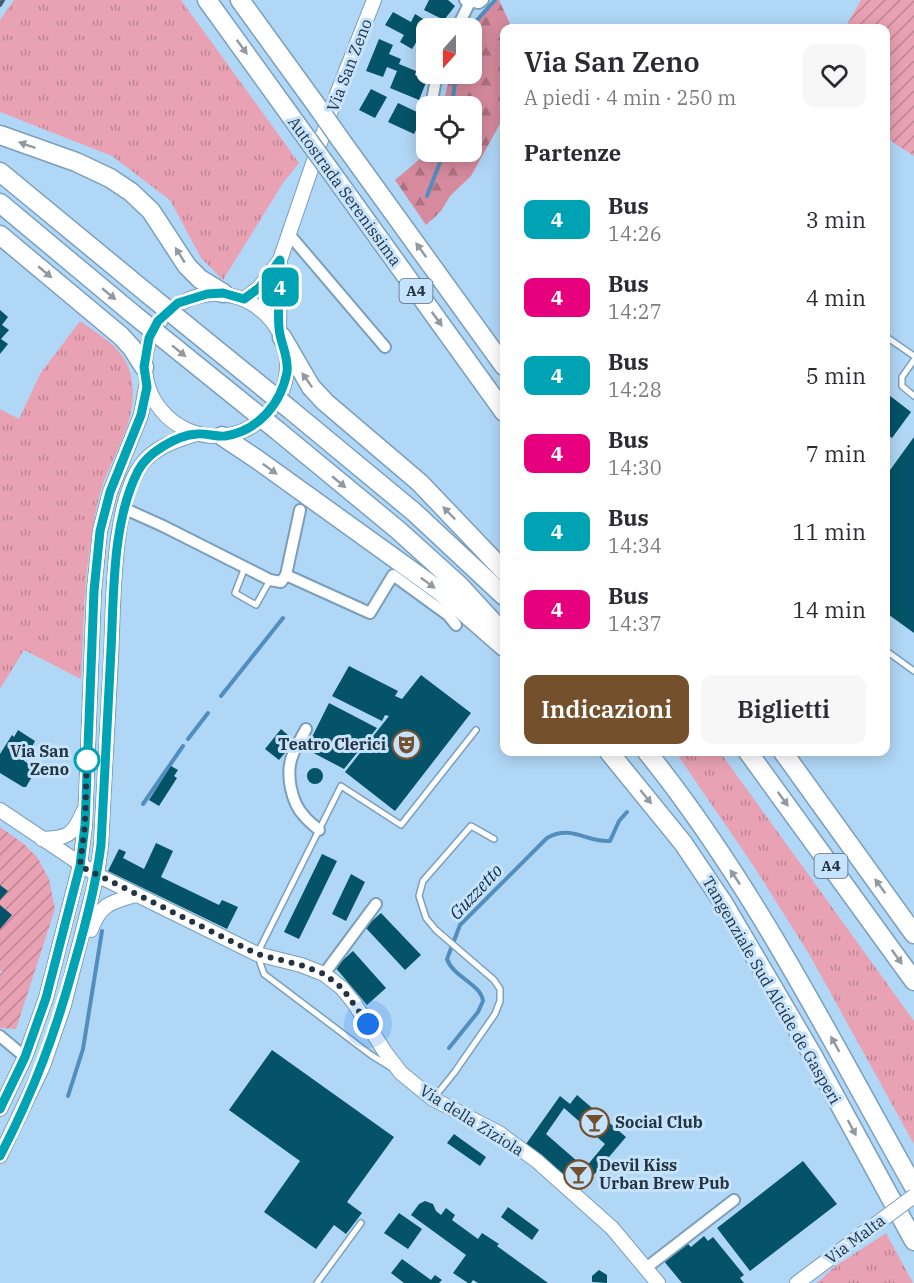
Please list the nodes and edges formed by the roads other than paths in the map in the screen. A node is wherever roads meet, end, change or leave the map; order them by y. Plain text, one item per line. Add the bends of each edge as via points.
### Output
1 (207, 0) edge
2 (240, 0) edge
3 (374, 0) edge
4 (483, 0) edge
5 (468, 1) edge
6 (461, 18) edge
7 (0, 135) edge
8 (0, 172) edge
9 (0, 203) edge
10 (288, 233) junction
11 (0, 235) edge
12 (280, 260) junction
13 (223, 293) junction
14 (244, 299) junction
15 (280, 334) junction
16 (890, 340) edge
17 (385, 347) dead end
18 (914, 358) edge
19 (500, 360) edge
20 (144, 367) junction
21 (147, 387) junction
22 (914, 396) edge
23 (500, 406) edge
24 (196, 434) junction
25 (222, 436) junction
26 (123, 508) junction
27 (300, 510) dead end
28 (245, 567) junction
29 (500, 567) edge
30 (286, 575) junction
31 (270, 580) junction
32 (500, 592) edge
33 (456, 625) dead end
34 (500, 630) edge
35 (500, 644) edge
36 (890, 654) edge
37 (914, 671) edge
38 (306, 729) dead end
39 (476, 730) dead end
40 (612, 756) edge
41 (650, 756) edge
42 (751, 756) edge
43 (786, 756) edge
44 (85, 804) junction
45 (0, 810) edge
46 (320, 830) junction
47 (42, 839) junction
48 (494, 839) dead end
49 (80, 866) junction
50 (97, 875) junction
51 (136, 895) junction
52 (376, 904) dead end
53 (914, 934) edge
54 (257, 954) junction
55 (324, 974) junction
56 (71, 978) junction
57 (914, 981) edge
58 (0, 1036) edge
59 (25, 1057) junction
60 (42, 1066) junction
61 (401, 1073) junction
62 (433, 1099) junction
63 (0, 1109) edge
64 (0, 1156) edge
65 (914, 1187) edge
66 (914, 1196) edge
67 (734, 1200) dead end
68 (361, 1223) dead end
69 (914, 1241) edge
70 (646, 1268) junction
71 (317, 1283) edge
72 (658, 1283) edge
73 (797, 1283) edge

1 -> 23 highway, Autostrada Serenissima / A4, bridge
19 -> 2 highway, Autostrada Serenissima / A4, bridge
3 - 10 street, Via San Zeno
4 - 5 street
5 - 6 street
13 -> 7 highway via 187,266 151,211 130,192 76,162
8 - 32 highway, bridge via 414,512
9 -> 34 highway, bridge via 407,538 460,586
10 - 12 street, Via San Zeno
10 - 17 street
11 -> 20 highway via 121,336
12 - 14 street, Via San Zeno via 259,288
12 - 15 street, Via San Zeno
13 - 14 street, Via San Zeno
13 - 20 street, Via San Zeno via 178,303 158,321 149,338
14 - 15 street, Via San Zeno via 271,319
15 - 25 street, Via San Zeno via 287,369 277,401 258,422
29 -> 15 highway via 420,483 325,402 311,387
16 - 18 lane
18 - 22 lane via 902,377 902,387
20 - 21 street, Via San Zeno
21 - 24 street, Via San Zeno via 174,423
21 - 44 street, Via San Zeno via 100,531
24 - 25 street, Via San Zeno
24 - 26 street, Via San Zeno via 151,454 137,473
25 -> 35 highway via 440,591
26 - 28 street
26 - 50 street, Via San Zeno
27 - 30 street
28 - 31 street
28 - 31 lane via 234,593 256,605
30 - 31 street via 281,582
30 - 33 street via 370,613 393,575
36 - 37 lane
38 - 46 street via 292,755 291,786 294,801 304,817
39 - 46 lane via 401,825 341,786
40 -> 69 highway, Tangenziale Sud Alcide de Gasperi via 683,843 724,904
65 -> 41 highway, Tangenziale Sud Alcide de Gasperi via 781,949
42 -> 57 highway, A4
53 -> 43 highway, A4
44 - 47 street via 70,834
44 - 49 street, Via San Zeno
45 - 47 street, Via della Ziziola
46 - 54 lane
47 - 49 street, Via della Ziziola
48 - 62 lane via 471,826 423,881 419,896 426,918 494,980 501,1001
49 - 50 street, Via della Ziziola
49 - 59 street, Via San Zeno via 46,998
50 - 51 street, Via della Ziziola
50 - 56 street, Via San Zeno
51 - 54 street, Via della Ziziola
51 - 56 street via 113,901 97,914 82,962
52 - 55 street
54 - 55 street, Via della Ziziola
54 - 61 lane, Via della Ziziola via 264,974
55 - 61 street, Via della Ziziola via 354,1003
56 - 60 street, Via San Zeno
58 - 59 street
59 - 60 street
59 - 63 street, Via San Zeno
60 - 64 street, Via San Zeno
61 - 62 street, Via della Ziziola
62 - 70 street, Via della Ziziola via 499,1133 537,1161 612,1228
66 - 73 street, Via Malta, bridge
67 - 70 street
68 - 71 lane
70 - 72 street, Via della Ziziola

